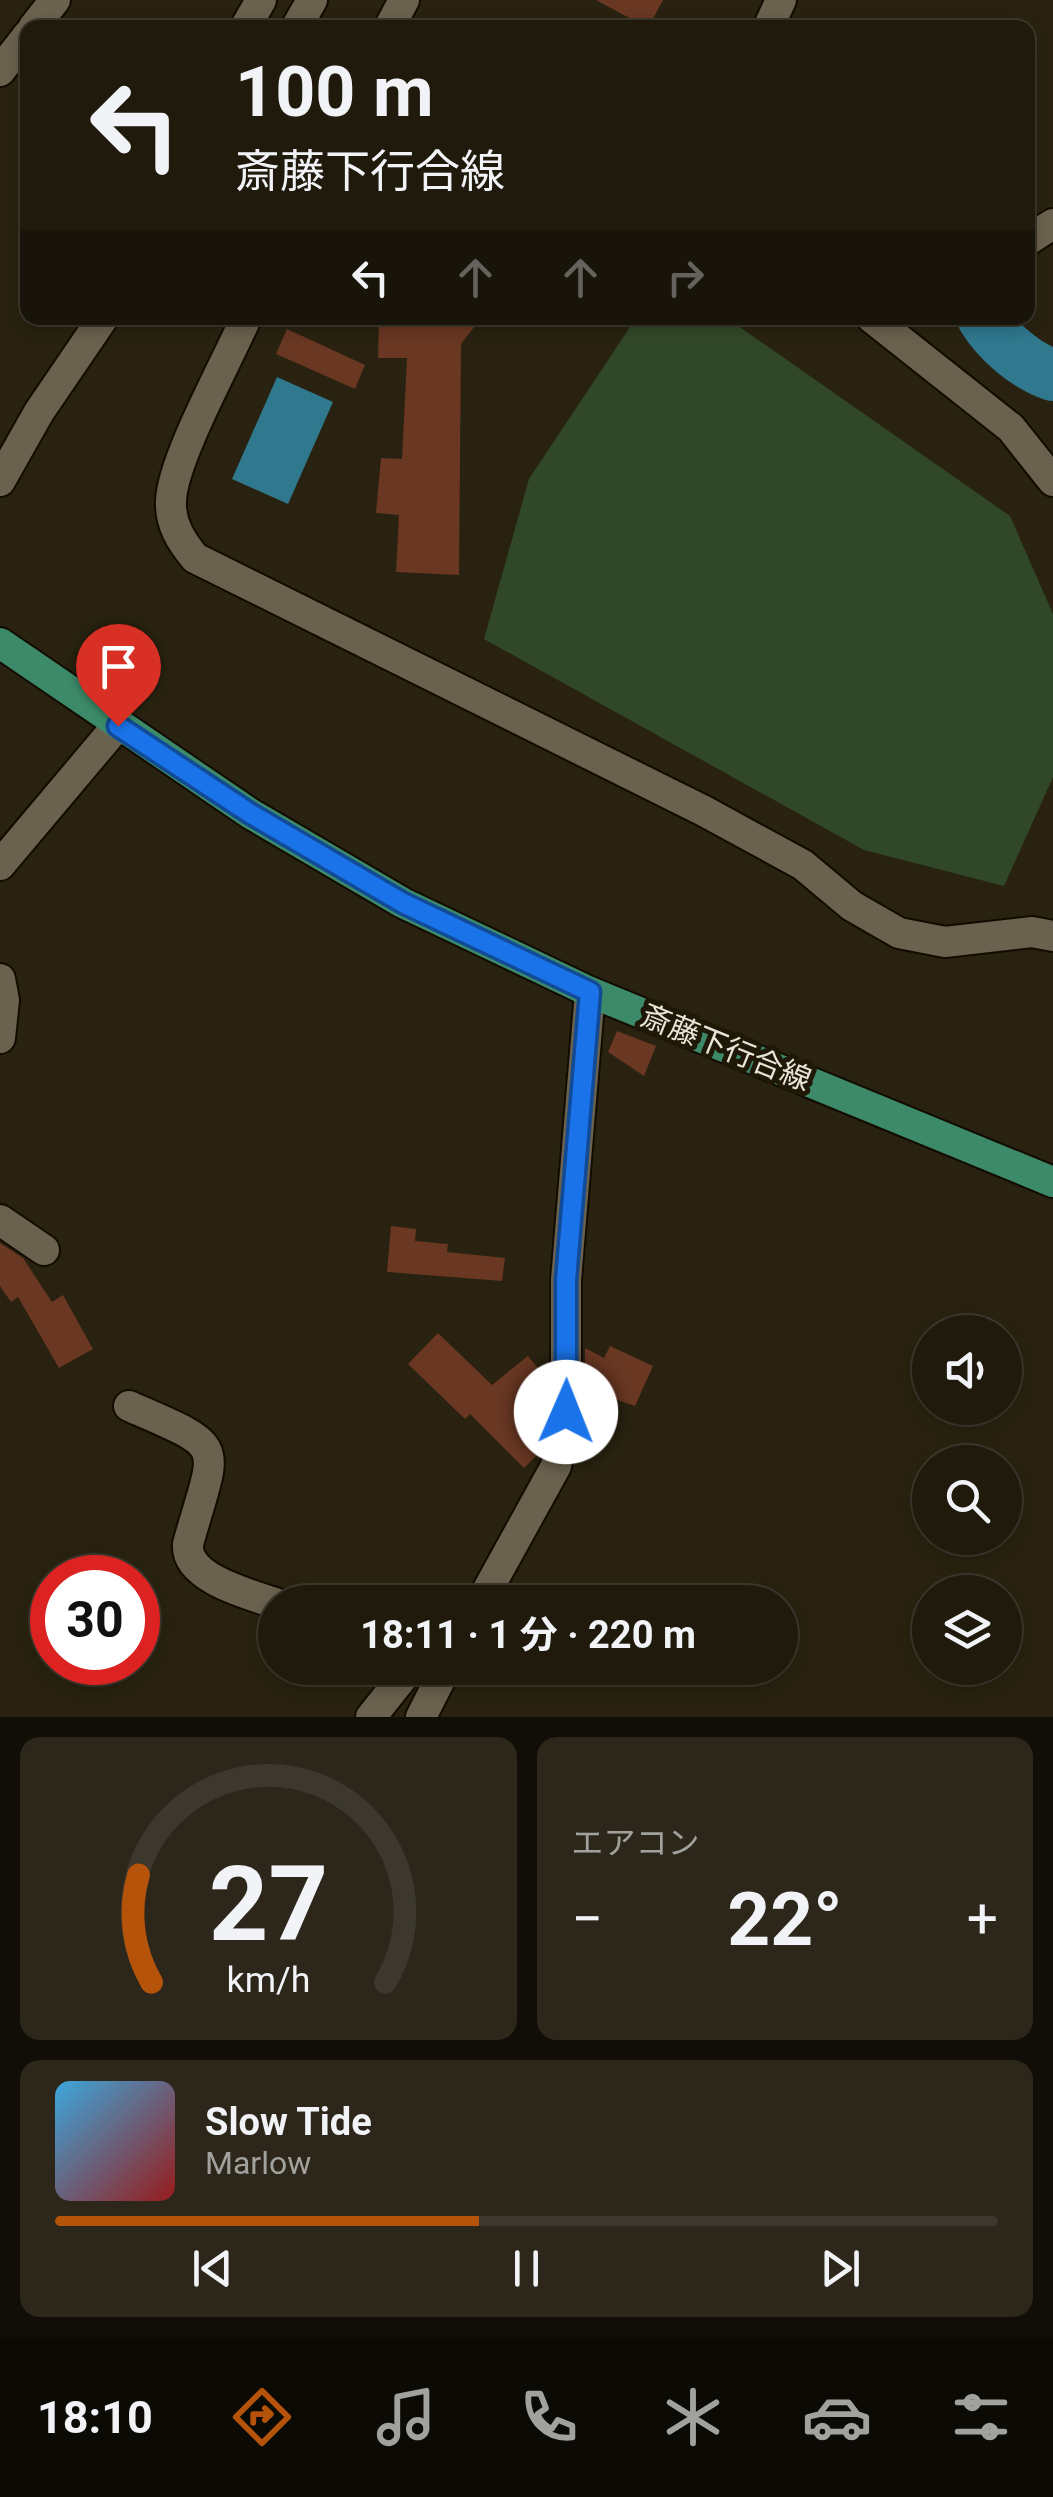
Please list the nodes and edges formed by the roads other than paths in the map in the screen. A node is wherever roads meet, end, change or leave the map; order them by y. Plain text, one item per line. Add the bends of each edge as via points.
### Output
1 (55, 0) edge
2 (37, 20) edge
3 (79, 325) edge
4 (98, 325) edge
5 (243, 325) edge
6 (894, 325) edge
7 (39, 412) junction
8 (0, 481) edge
9 (1053, 481) edge
10 (0, 643) edge
11 (118, 726) junction
12 (0, 865) edge
13 (1053, 936) edge
14 (0, 979) edge
15 (590, 992) junction
16 (0, 1038) edge
17 (1053, 1182) edge
18 (0, 1220) edge
19 (44, 1250) dead end
20 (129, 1406) dead end
21 (491, 1585) edge
22 (258, 1597) edge
23 (396, 1685) edge
24 (431, 1685) edge
25 (371, 1717) edge
26 (421, 1717) edge

1 - 2 street
3 - 7 street
4 - 7 street
5 - 13 street via 170,499 179,538 194,558 704,811 803,865 852,906 899,933 945,942 1032,932
6 - 9 street via 1012,428
7 - 8 street
10 - 11 main road, 斎藤下行合線
11 - 12 street
11 - 15 main road, 斎藤下行合線 via 403,903
14 - 16 street
15 - 17 main road, 斎藤下行合線
15 - 21 street via 566,1280 566,1412 556,1466
18 - 19 street
20 - 22 street via 199,1436 209,1448 187,1556
23 - 25 street
24 - 26 street

